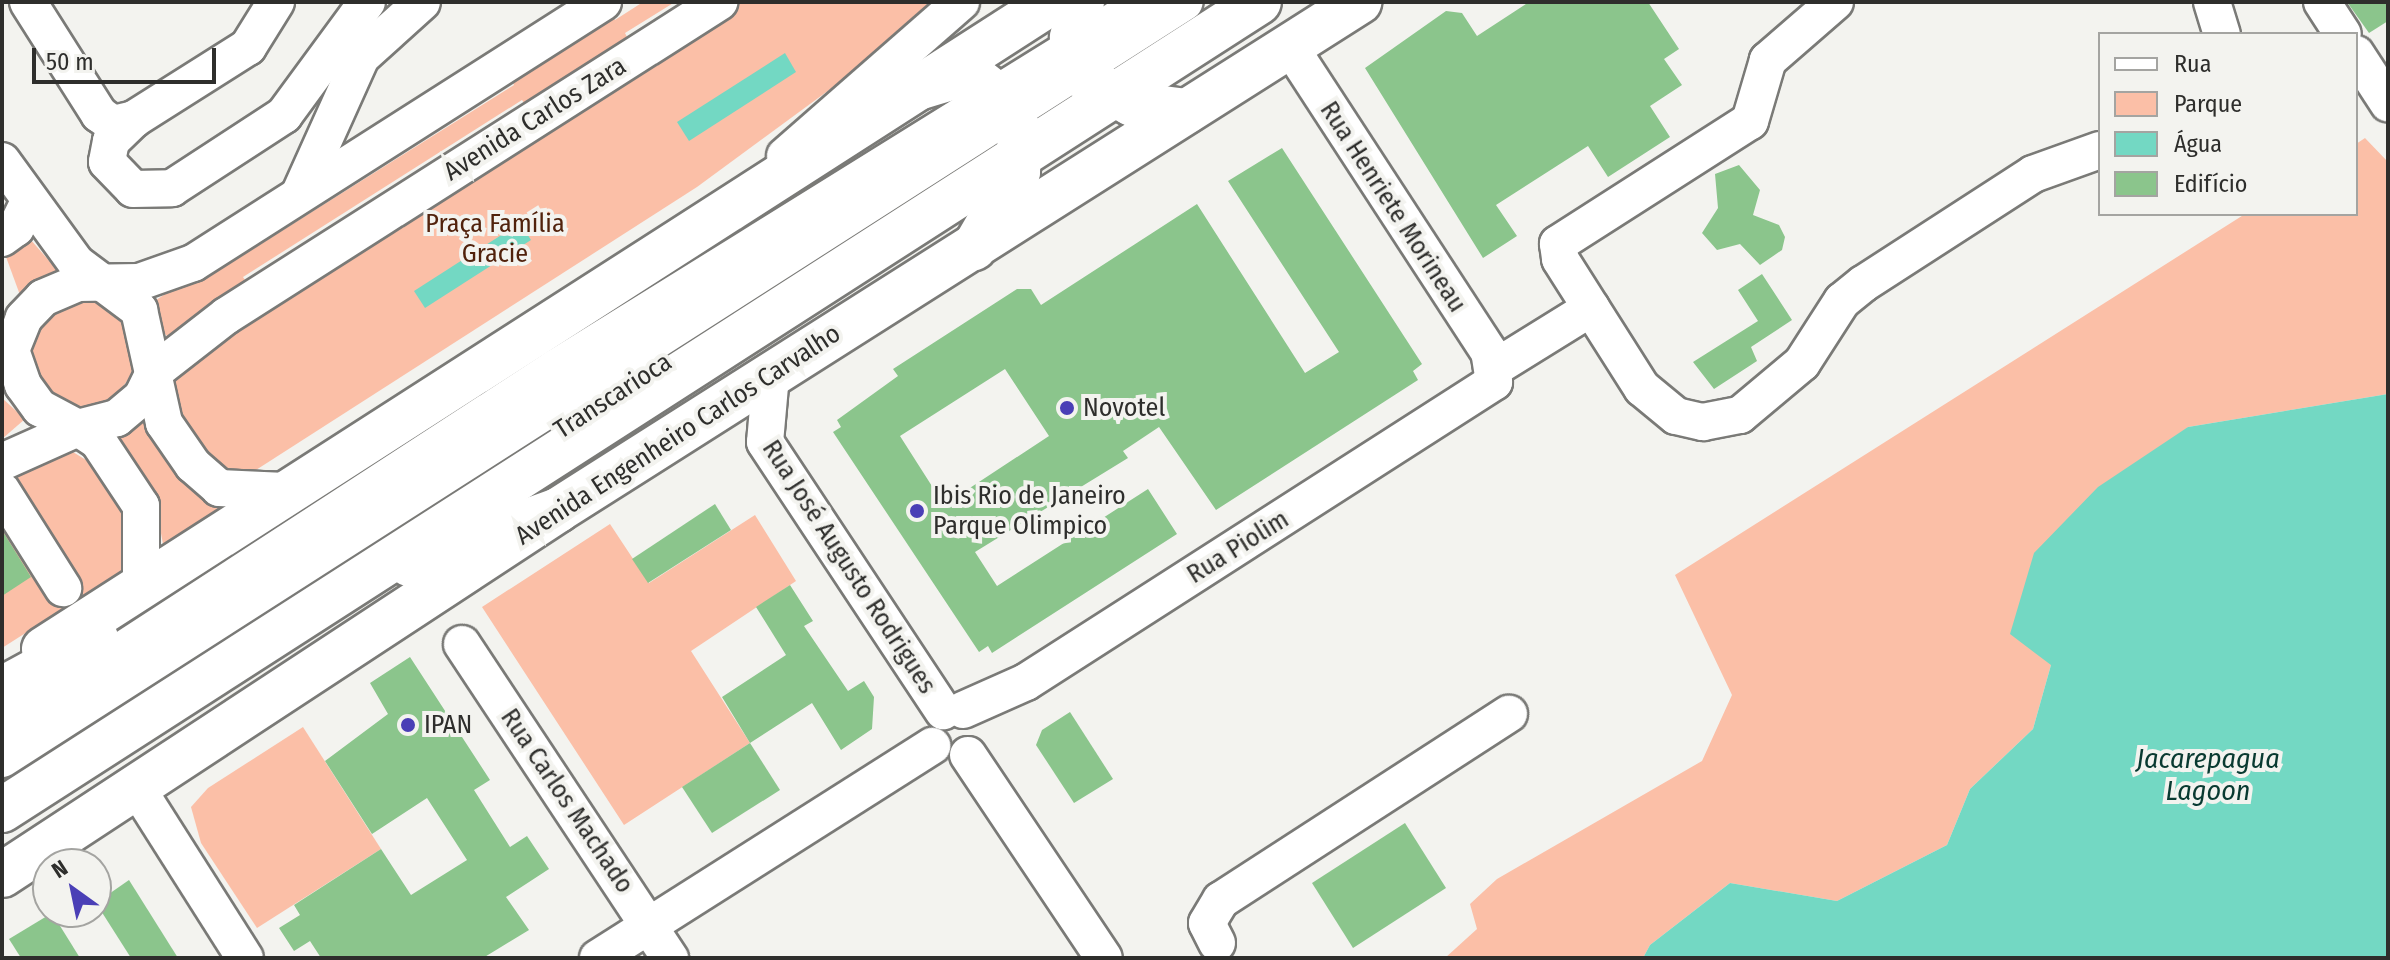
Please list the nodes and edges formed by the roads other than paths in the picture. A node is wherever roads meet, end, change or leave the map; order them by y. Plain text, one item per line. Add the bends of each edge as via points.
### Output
1 (28, 2) edge
2 (276, 2) edge
3 (332, 2) edge
4 (367, 2) edge
5 (422, 2) edge
6 (603, 2) edge
7 (719, 2) edge
8 (961, 2) edge
9 (1052, 2) edge
10 (1082, 2) edge
11 (1152, 2) edge
12 (1185, 2) edge
13 (1225, 2) edge
14 (1259, 2) edge
15 (1359, 2) edge
16 (1835, 2) edge
17 (2212, 2) edge
18 (2322, 2) edge
19 (2221, 32) edge
20 (2342, 32) edge
21 (301, 40) dead end
22 (1290, 47) junction
23 (2358, 57) edge
24 (1090, 76) junction
25 (311, 82) junction
26 (918, 88) junction
27 (2388, 103) edge
28 (1187, 111) junction
29 (134, 119) junction
30 (1014, 125) junction
31 (2098, 151) edge
32 (2, 161) edge
33 (300, 193) junction
34 (733, 202) junction
35 (28, 203) junction
36 (2, 238) edge
37 (974, 248) junction
38 (104, 285) junction
39 (2, 300) edge
40 (1591, 308) junction
41 (7, 359) edge
42 (1496, 367) junction
43 (558, 371) junction
44 (154, 372) junction
45 (771, 375) junction
46 (78, 428) junction
47 (2, 462) edge
48 (2, 491) edge
49 (285, 491) junction
50 (558, 510) junction
51 (141, 586) junction
52 (63, 588) dead end
53 (329, 597) junction
54 (462, 644) dead end
55 (2, 676) edge
56 (2, 689) edge
57 (953, 710) junction
58 (1509, 714) dead end
59 (2, 733) edge
60 (932, 746) junction
61 (968, 755) junction
62 (2, 759) edge
63 (137, 788) junction
64 (2, 791) edge
65 (2, 810) edge
66 (2, 875) edge
67 (650, 926) junction
68 (1217, 943) dead end
69 (245, 958) edge
70 (598, 958) edge
71 (670, 958) edge
72 (1104, 958) edge

1 - 29 street via 99,114 113,124
2 - 29 street via 248,47
3 - 4 street
4 - 25 street
5 - 33 street via 361,57
6 - 33 street
7 - 44 street, Avenida Carlos Zara via 226,316
8 - 34 street
9 - 26 main road
10 - 24 main road via 1072,24
11 - 24 main road, Avenida Engenheiro Carlos Carvalho
12 - 24 street
13 - 24 street
14 - 24 main road, Avenida Engenheiro Carlos Carvalho
15 - 22 main road, Avenida Engenheiro Carlos Carvalho
16 - 40 street via 1768,60 1750,121 1558,244
17 - 19 street
18 - 20 street
21 - 25 street
22 - 28 main road, Avenida Engenheiro Carlos Carvalho
22 - 42 street, Rua Henriete Morineau
23 - 27 street
24 - 28 main road
24 - 30 main road, Avenida Engenheiro Carlos Carvalho
24 - 30 main road, Avenida Engenheiro Carlos Carvalho
25 - 29 street via 284,115 172,188 133,189 107,162 111,141
26 - 30 main road via 963,77
26 - 34 main road
28 - 37 main road, Avenida Engenheiro Carlos Carvalho
30 - 37 main road via 1004,204
30 - 43 main road, Avenida Engenheiro Carlos Carvalho
30 - 53 main road, Avenida Engenheiro Carlos Carvalho
30 - 62 street, Transcarioca
30 - 64 street, Transcarioca
31 - 40 street via 2033,174 1863,284 1842,301 1802,363 1740,415 1703,422 1676,416 1642,388
32 - 35 street
33 - 38 street via 169,275
34 - 49 main road
35 - 36 street
35 - 38 street
37 - 45 main road, Avenida Engenheiro Carlos Carvalho
38 - 41 street via 78,283 43,298 24,318
38 - 44 street via 139,310
39 - 41 street
40 - 42 street
41 - 46 street via 40,408
42 - 57 street, Rua Piolim via 1486,392 1026,682
43 - 56 main road via 515,387
43 - 59 main road, Avenida Engenheiro Carlos Carvalho
44 - 46 street via 131,409
44 - 49 street via 164,423 205,478 219,488
45 - 50 main road, Avenida Engenheiro Carlos Carvalho
45 - 57 street, Rua José Augusto Rodrigues via 765,442
46 - 47 street
46 - 51 street via 98,441 141,506
48 - 52 street
49 - 51 main road
50 - 53 main road
50 - 63 main road, Avenida Engenheiro Carlos Carvalho
51 - 55 main road
53 - 65 main road, Avenida Engenheiro Carlos Carvalho
54 - 67 street, Rua Carlos Machado
57 - 60 street via 930,726
57 - 61 street via 979,734
58 - 68 street via 1221,900 1207,923
60 - 61 street via 946,758
60 - 67 street
61 - 72 street
63 - 66 main road, Avenida Engenheiro Carlos Carvalho
63 - 69 street
67 - 70 street
67 - 71 street, Rua Carlos Machado

